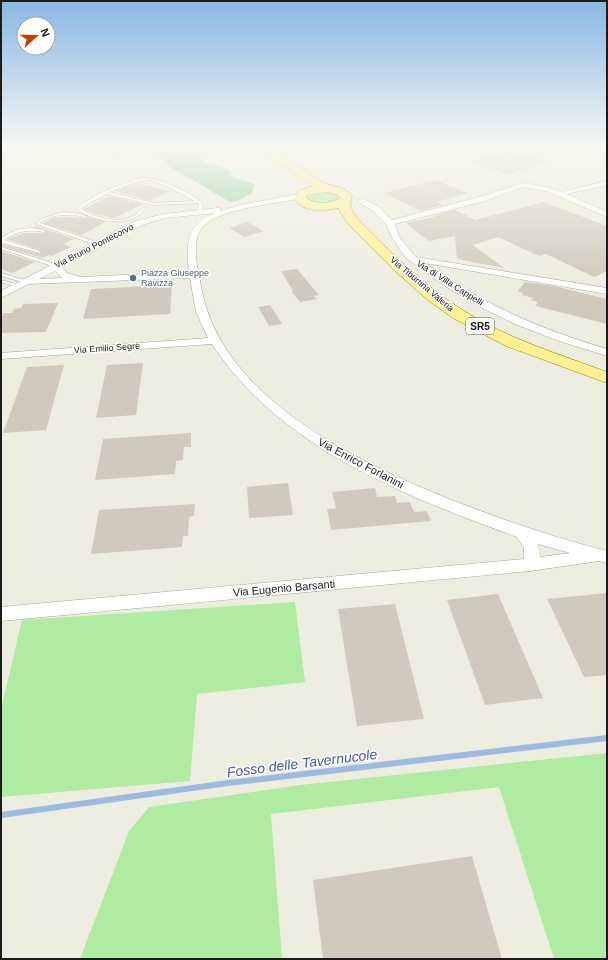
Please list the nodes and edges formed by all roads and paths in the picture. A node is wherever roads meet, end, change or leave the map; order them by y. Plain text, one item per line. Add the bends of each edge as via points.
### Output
1 (108, 193) joint
2 (181, 193) edge
3 (309, 193) edge
4 (341, 193) edge
5 (499, 193) edge
6 (556, 193) edge
7 (565, 193) edge
8 (303, 194) junction
9 (559, 194) junction
10 (345, 199) junction
11 (200, 202) junction
12 (311, 205) junction
13 (325, 206) junction
14 (144, 208) dead end
15 (240, 208) junction
16 (200, 212) junction
17 (607, 215) edge
18 (390, 223) junction
19 (129, 228) junction
20 (373, 241) junction
21 (96, 245) junction
22 (1, 248) edge
23 (38, 252) dead end
24 (411, 258) junction
25 (57, 266) junction
26 (1, 274) edge
27 (194, 274) junction
28 (81, 280) junction
29 (1, 282) edge
30 (23, 283) junction
31 (607, 291) edge
32 (1, 295) edge
33 (214, 341) junction
34 (607, 353) edge
35 (1, 356) edge
36 (607, 378) edge
37 (522, 532) junction
38 (604, 556) edge
39 (530, 565) junction
40 (1, 614) edge

1 - 11 lane via 153,204
1 - 14 lane via 79,209 119,221 128,219
2 - 11 lane
3 - 8 main road
4 - 10 main road
5 - 18 street
6 - 9 street
7 - 9 street
8 - 12 main road via 302,201
8 - 15 street, Via Bruno Pontecorvo
9 - 17 street
10 - 13 main road via 336,205
10 - 18 street via 361,201 376,209
10 - 20 main road, Via Tiburtina Valeria / SR5 via 344,208 347,214
11 - 16 lane
12 - 13 main road
12 - 15 street, Via Bruno Pontecorvo via 288,203
13 - 20 main road, Via Tiburtina Valeria / SR5
15 - 16 street, Via Bruno Pontecorvo
15 - 27 street, Via Enrico Forlanini via 212,216 198,226 192,253
16 - 19 street, Via Bruno Pontecorvo via 153,218
18 - 24 street via 396,238
19 - 21 street, Via Bruno Pontecorvo
19 - 21 lane via 67,212 56,214 38,223 40,226
20 - 36 main road, Via Tiburtina Valeria / SR5 via 436,298 466,319 526,347
21 - 23 lane via 35,229 17,232 2,240
21 - 25 street, Via Bruno Pontecorvo
22 - 25 lane
24 - 31 street, Via di Villa Cappelli
24 - 34 street, Via di Villa Cappelli via 448,284 502,314 542,331
25 - 28 street via 62,274
25 - 30 street, Via Bruno Pontecorvo
26 - 30 lane
27 - 28 street
27 - 33 street, Via Enrico Forlanini via 200,311
28 - 30 street
29 - 30 lane
30 - 32 street, Via Bruno Pontecorvo
33 - 35 street, Via Emilio Segrè
33 - 37 street, Via Enrico Forlanini via 258,393 324,444 418,492
37 - 38 street, Via Enrico Forlanini
37 - 39 street via 532,549
38 - 39 street, Via Eugenio Barsanti
39 - 40 street, Via Eugenio Barsanti

